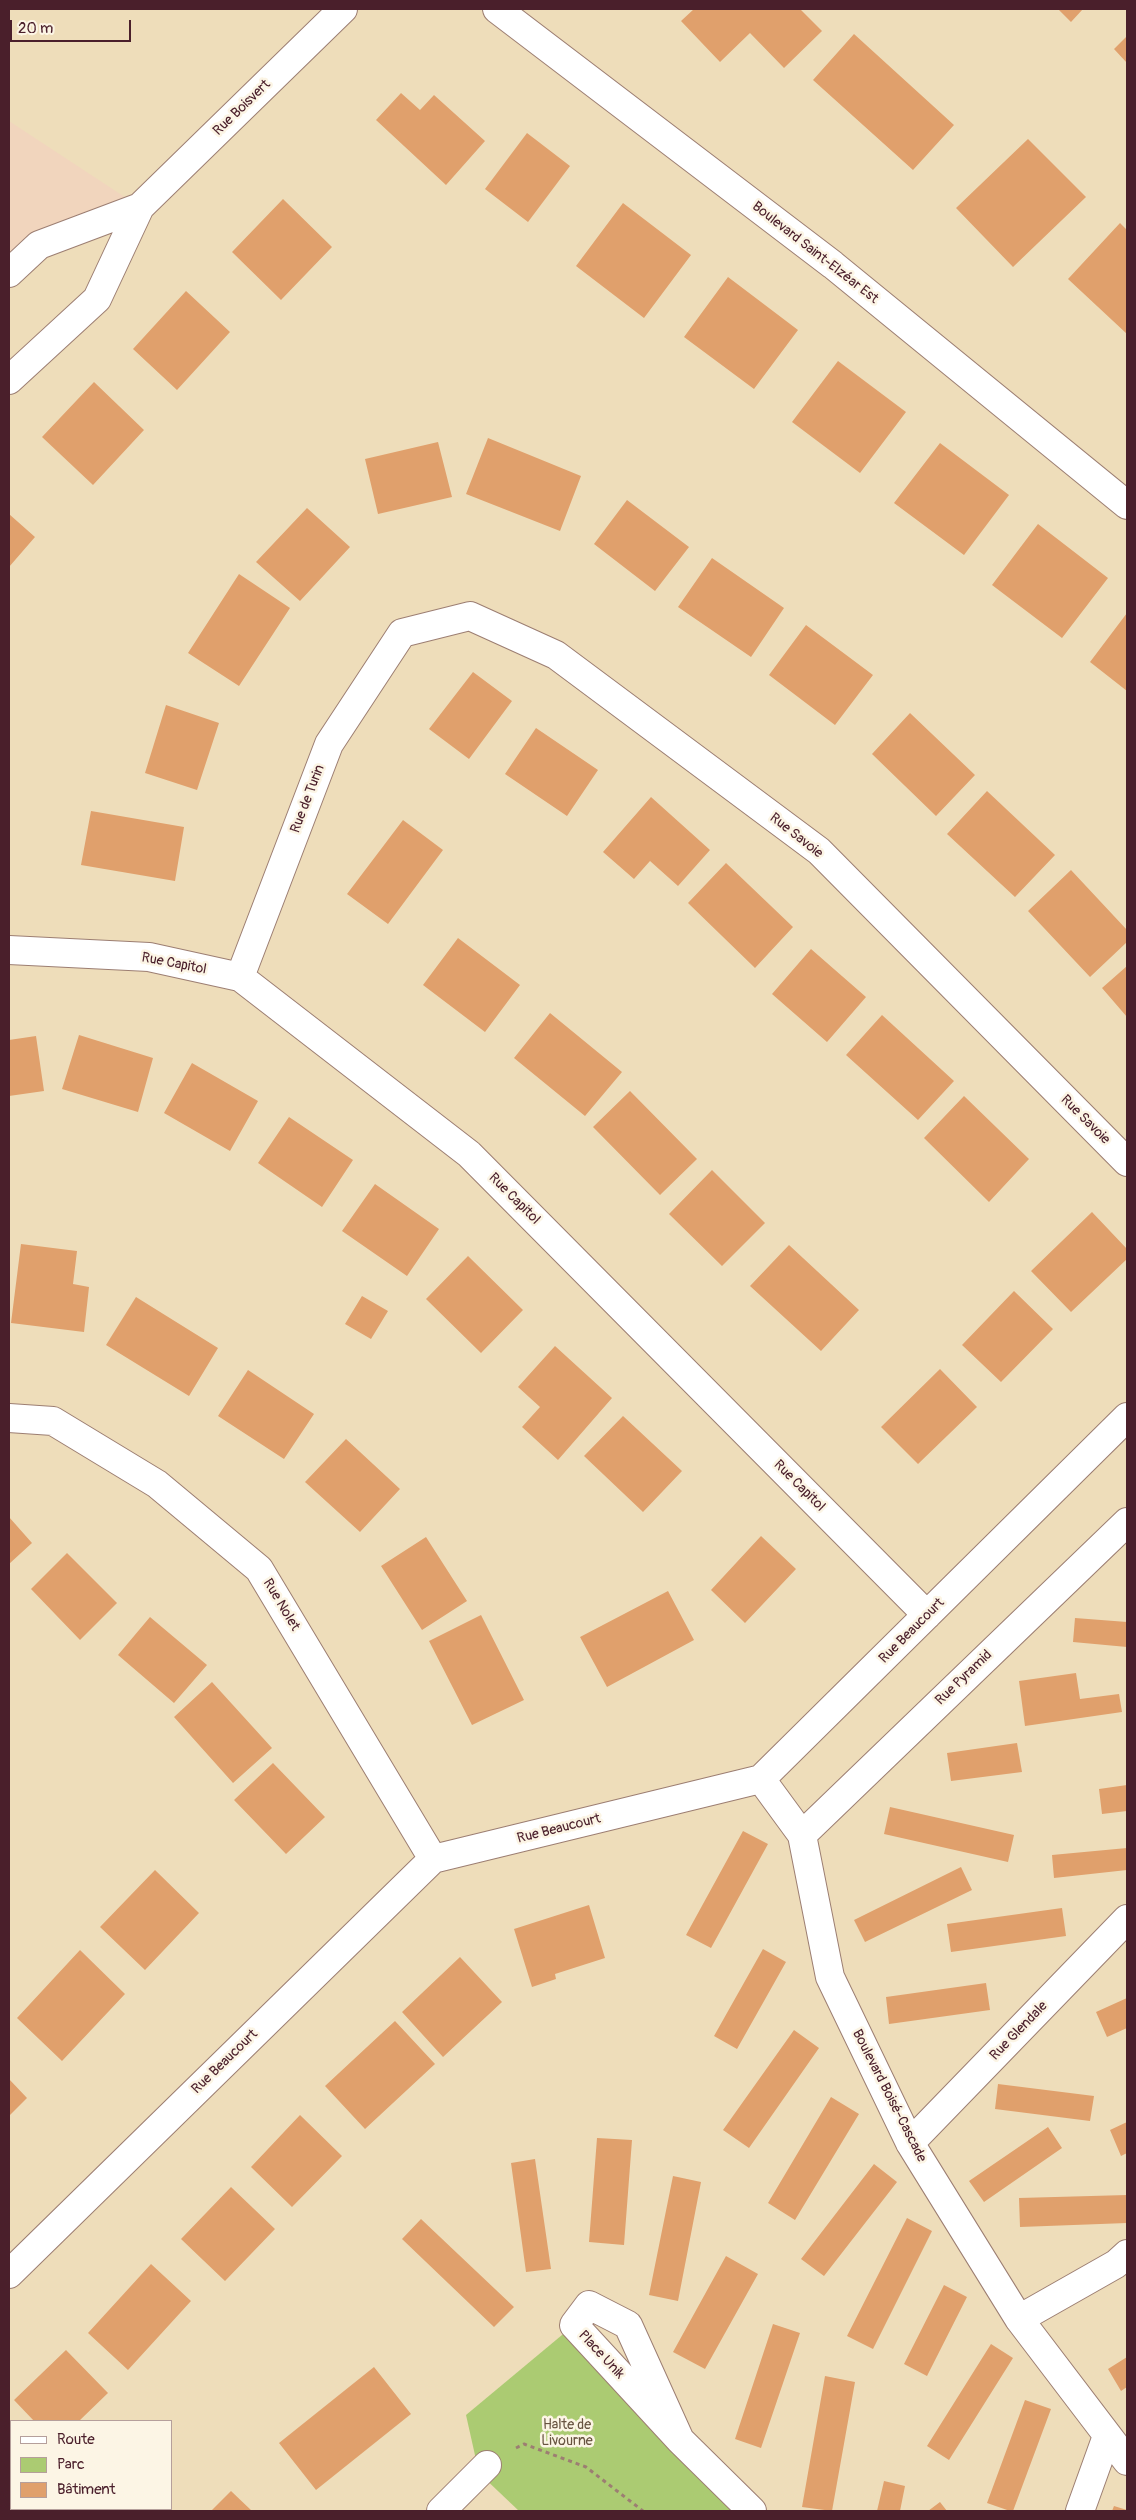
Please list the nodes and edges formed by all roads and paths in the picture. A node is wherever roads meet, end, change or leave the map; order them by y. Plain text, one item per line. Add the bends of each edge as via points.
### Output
1 (343, 9) edge
2 (497, 9) edge
3 (140, 206) junction
4 (9, 274) edge
5 (9, 380) edge
6 (1127, 505) edge
7 (402, 633) joint
8 (9, 950) edge
9 (240, 977) junction
10 (1127, 1162) edge
11 (1127, 1417) edge
12 (9, 1418) edge
13 (1127, 1522) edge
14 (927, 1615) junction
15 (761, 1780) junction
16 (802, 1835) junction
17 (433, 1859) junction
18 (1127, 1919) edge
19 (910, 2143) junction
20 (1127, 2254) edge
21 (9, 2274) edge
22 (1019, 2319) junction
23 (1107, 2436) junction
24 (680, 2440) junction
25 (1127, 2460) edge
26 (487, 2464) joint
27 (441, 2511) edge
28 (642, 2511) edge
29 (752, 2511) edge
30 (1080, 2511) edge

1 - 3 street, Rue Boisvert
2 - 6 street, Boulevard Saint-Elzéar Est via 833,264
3 - 4 street, Rue Boisvert via 39,245
3 - 5 street, Rue Boisvert via 97,299
7 - 9 street, Rue de Turin via 329,744
7 - 10 street, Rue Savoie via 470,616 556,655 819,852
8 - 9 street, Rue Capitol via 149,957
9 - 14 street, Rue Capitol via 469,1154
11 - 14 street, Rue Beaucourt
12 - 17 street, Rue Nolet via 53,1421 157,1484 259,1570
13 - 16 street, Rue Pyramid
14 - 15 street, Rue Beaucourt
15 - 16 street, Boulevard Boisé-Cascade
15 - 17 street, Rue Beaucourt
16 - 19 street, Boulevard Boisé-Cascade via 830,1977
17 - 21 street, Rue Beaucourt
18 - 19 street, Rue Glendale
19 - 22 street, Boulevard Boisé-Cascade
20 - 22 street via 1116,2264
22 - 23 street, Boulevard Boisé-Cascade
23 - 25 street, Boulevard Boisé-Cascade
23 - 30 street
24 - 24 street, Place Unik via 628,2325 589,2305 574,2325
24 - 29 street, Place Unik
26 - 27 street
26 - 28 path via 524,2444 586,2467

